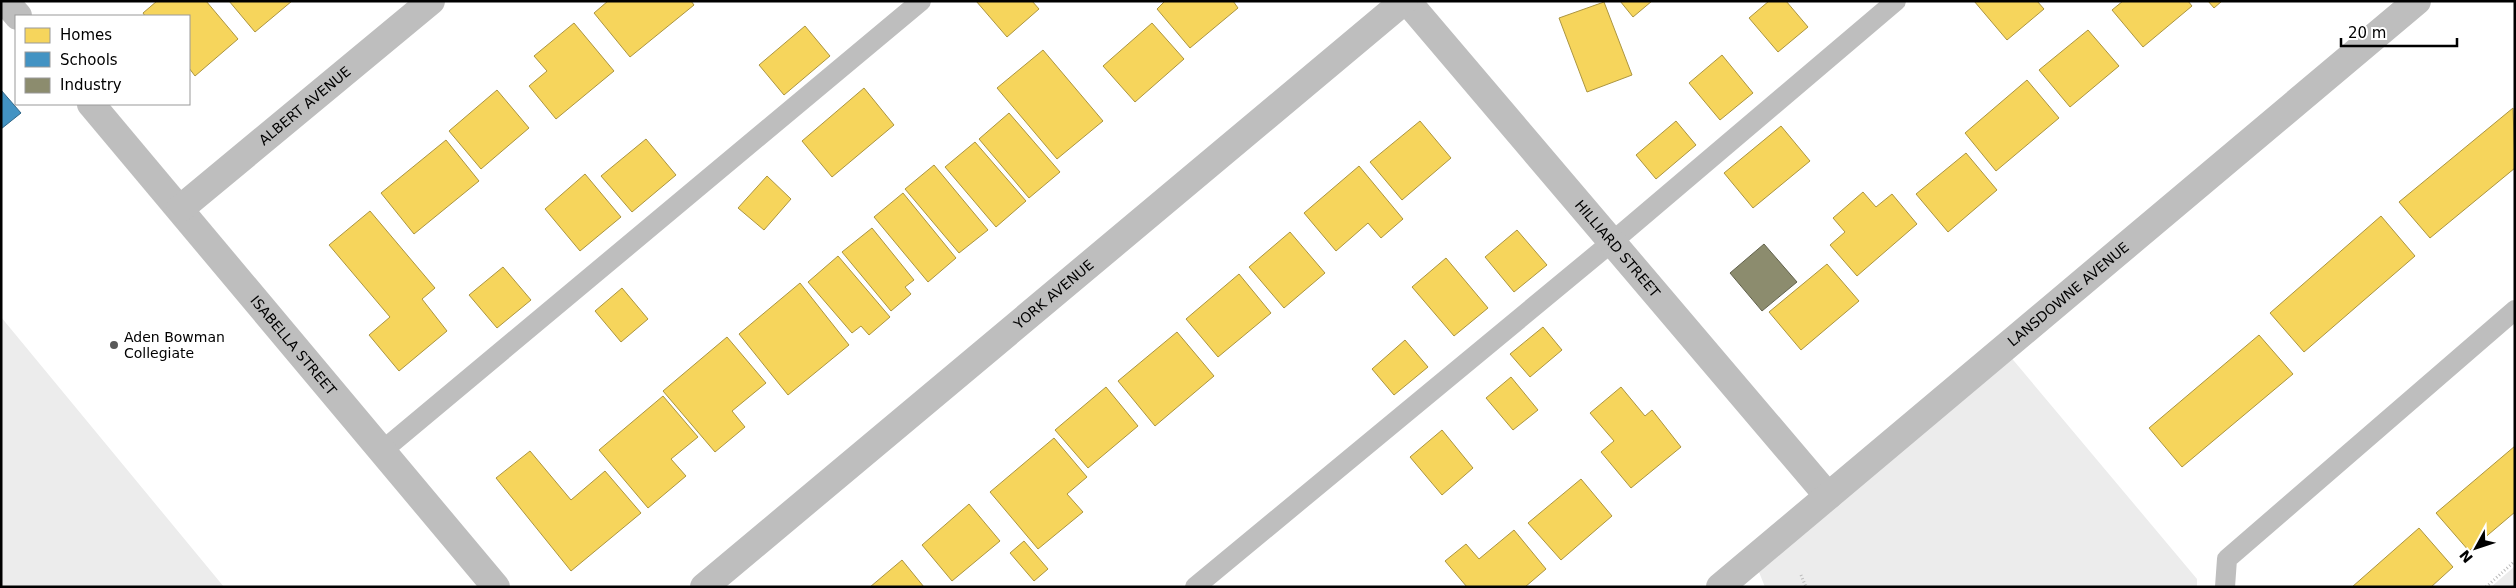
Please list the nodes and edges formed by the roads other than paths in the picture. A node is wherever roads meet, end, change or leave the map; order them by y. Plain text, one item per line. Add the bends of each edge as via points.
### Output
1 (5, 1) edge
2 (431, 1) edge
3 (921, 1) edge
4 (1406, 1) edge
5 (1896, 1) edge
6 (2417, 1) edge
7 (17, 15) edge
8 (92, 105) edge
9 (180, 209) junction
10 (1612, 242) junction
11 (2515, 310) edge
12 (382, 450) junction
13 (1828, 496) junction
14 (496, 587) edge
15 (704, 587) edge
16 (1195, 587) edge
17 (1720, 587) edge
18 (2224, 587) edge

1 - 7 street
2 - 9 street, ALBERT AVENUE
3 - 12 lane
4 - 10 street, HILLIARD STREET
4 - 15 street, YORK AVENUE
5 - 10 lane
6 - 13 street, LANSDOWNE AVENUE
8 - 9 street, ISABELLA STREET
9 - 12 street, ISABELLA STREET
10 - 13 street, HILLIARD STREET
10 - 16 lane
11 - 18 lane via 2227,559
12 - 14 street, ISABELLA STREET
13 - 17 street, LANSDOWNE AVENUE

